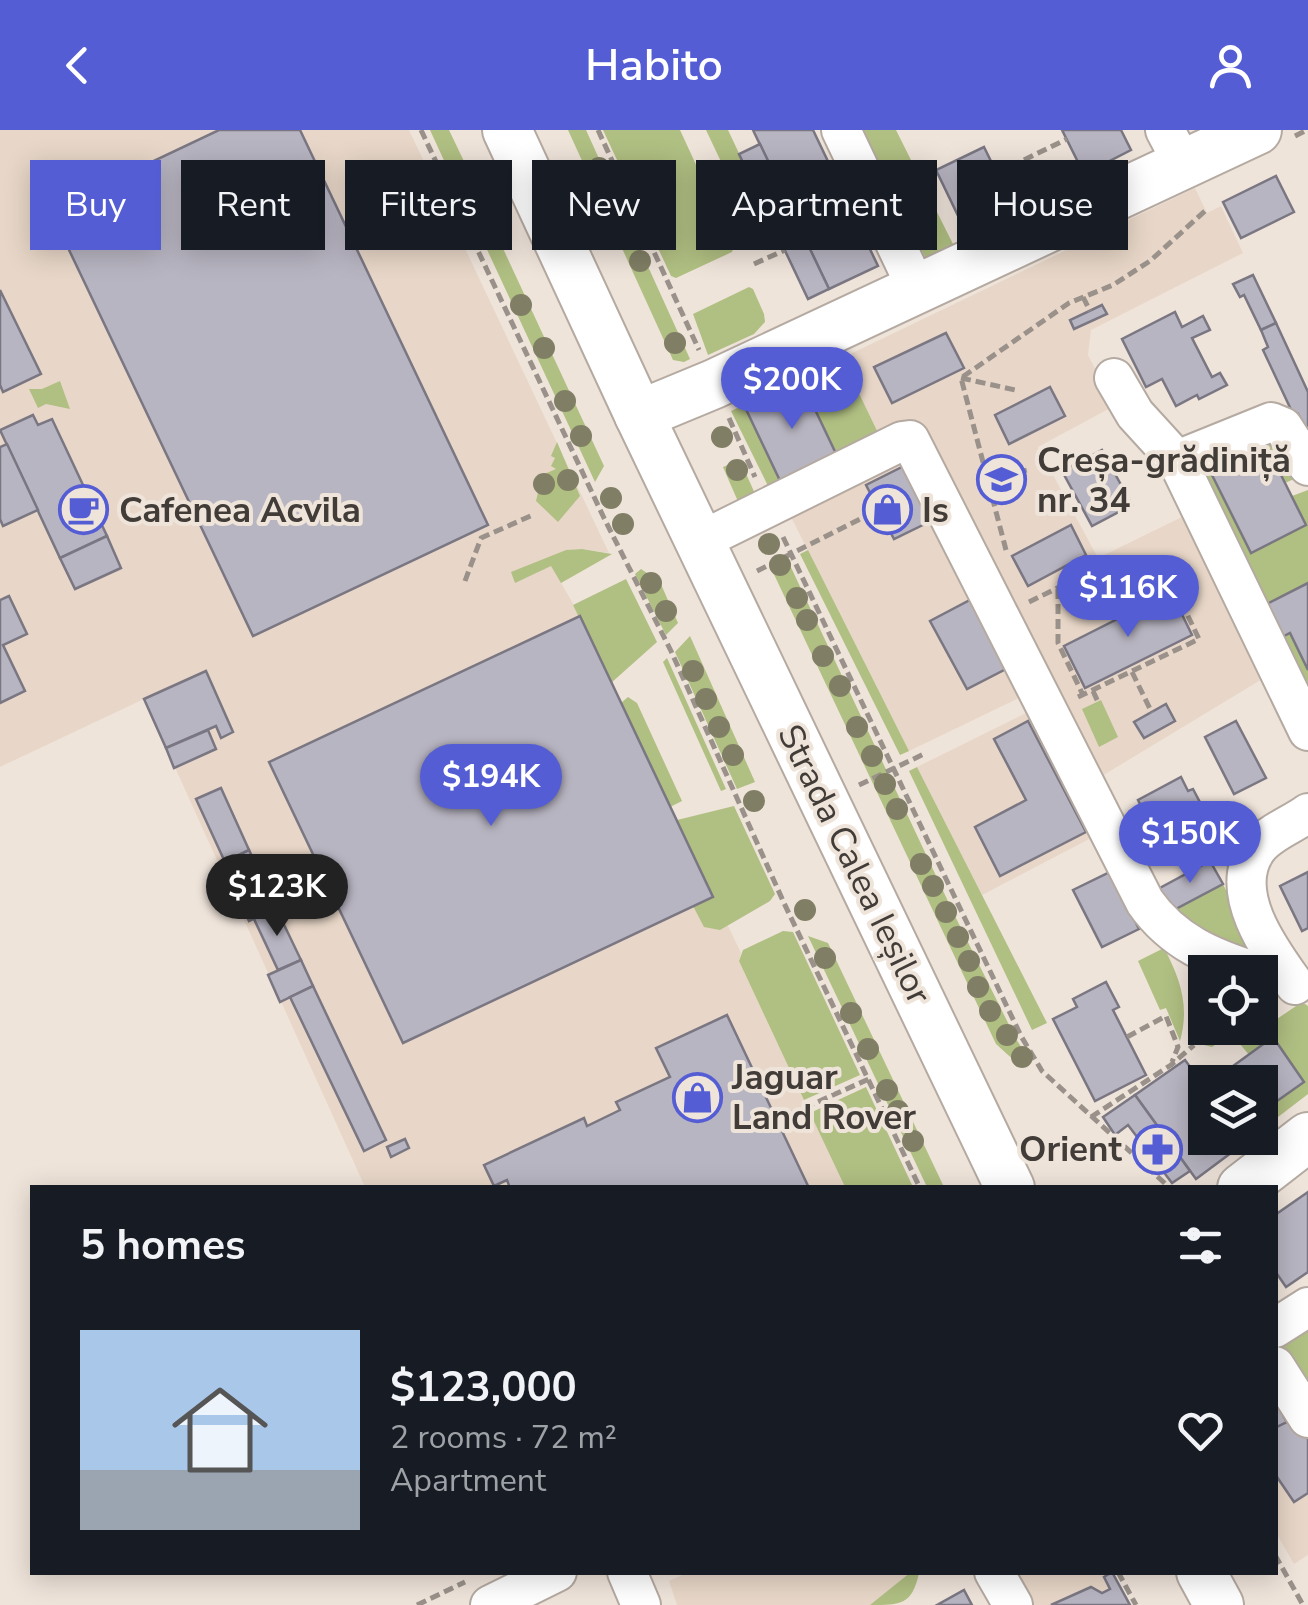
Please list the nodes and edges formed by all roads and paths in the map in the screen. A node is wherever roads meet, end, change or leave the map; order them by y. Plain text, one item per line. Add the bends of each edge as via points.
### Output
1 (421, 130) edge
2 (508, 130) edge
3 (598, 130) edge
4 (842, 130) edge
5 (1257, 130) edge
6 (1066, 139) dead end
7 (1174, 147) edge
8 (1025, 160) edge
9 (1206, 210) dead end
10 (785, 250) dead end
11 (754, 264) dead end
12 (917, 289) junction
13 (1083, 297) junction
14 (1090, 311) dead end
15 (702, 358) dead end
16 (961, 378) junction
17 (1114, 378) dead end
18 (1015, 390) dead end
19 (724, 405) dead end
20 (639, 415) junction
21 (1176, 460) junction
22 (1308, 466) edge
23 (1031, 469) dead end
24 (988, 480) junction
25 (769, 507) junction
26 (535, 514) dead end
27 (866, 516) dead end
28 (700, 541) junction
29 (791, 554) junction
30 (1007, 556) dead end
31 (1096, 568) dead end
32 (1084, 575) junction
33 (464, 581) dead end
34 (722, 588) junction
35 (1022, 588) dead end
36 (1058, 589) junction
37 (1132, 672) junction
38 (1092, 690) junction
39 (1083, 695) junction
40 (1098, 702) dead end
41 (1048, 712) junction
42 (1152, 712) dead end
43 (1308, 731) edge
44 (924, 754) dead end
45 (894, 769) junction
46 (1308, 813) edge
47 (1280, 981) edge
48 (1127, 1037) dead end
49 (1194, 1045) dead end
50 (1171, 1065) junction
51 (869, 1079) junction
52 (1091, 1117) junction
53 (777, 1120) dead end
54 (1308, 1137) edge
55 (919, 1185) edge
56 (1009, 1185) edge
57 (1167, 1185) edge
58 (1246, 1185) edge
59 (1308, 1307) edge
60 (1278, 1326) edge
61 (1278, 1371) edge
62 (1308, 1418) edge
63 (1278, 1559) edge
64 (546, 1575) edge
65 (629, 1575) edge
66 (996, 1575) edge
67 (1120, 1575) edge
68 (1203, 1575) edge
69 (479, 1593) edge
70 (418, 1605) edge
71 (641, 1605) edge
72 (1013, 1605) edge
73 (1136, 1605) edge
74 (1219, 1605) edge
75 (1303, 1605) edge

1 - 51 path
2 - 20 main road, Strada Calea Ieșilor
3 - 15 path
4 - 12 street
5 - 7 main road
6 - 8 path
7 - 12 main road
9 - 13 path via 1150,262
10 - 11 path
12 - 20 main road
13 - 14 path
13 - 16 path
16 - 18 path
16 - 24 path
17 - 21 street
19 - 25 path
20 - 28 main road, Strada Calea Ieșilor
21 - 22 street via 1271,422 1283,426
21 - 43 street
23 - 24 path
24 - 30 path
25 - 28 street
25 - 29 path
25 - 41 street via 910,440
26 - 33 path via 481,538
27 - 29 path
28 - 34 main road, Strada Calea Ieșilor
29 - 34 path
29 - 45 path
31 - 32 path
32 - 36 path
32 - 37 path via 1175,589 1199,639
34 - 56 main road, Strada Calea Ieșilor
35 - 36 path via 1030,604
36 - 39 path via 1058,643
37 - 38 path
37 - 42 path
38 - 39 path
38 - 40 path
39 - 41 path
41 - 47 street via 1154,914 1208,955
44 - 45 path
45 - 52 path via 1021,1036 1042,1071
46 - 47 street via 1256,850 1248,878
48 - 50 path via 1166,1016 1178,1047
49 - 50 path
50 - 52 path
51 - 53 path
51 - 55 path
52 - 57 path
54 - 58 main road
59 - 60 street
61 - 62 street
63 - 75 path
64 - 69 street
65 - 71 street
66 - 72 street
67 - 73 path
68 - 74 main road
69 - 70 path

